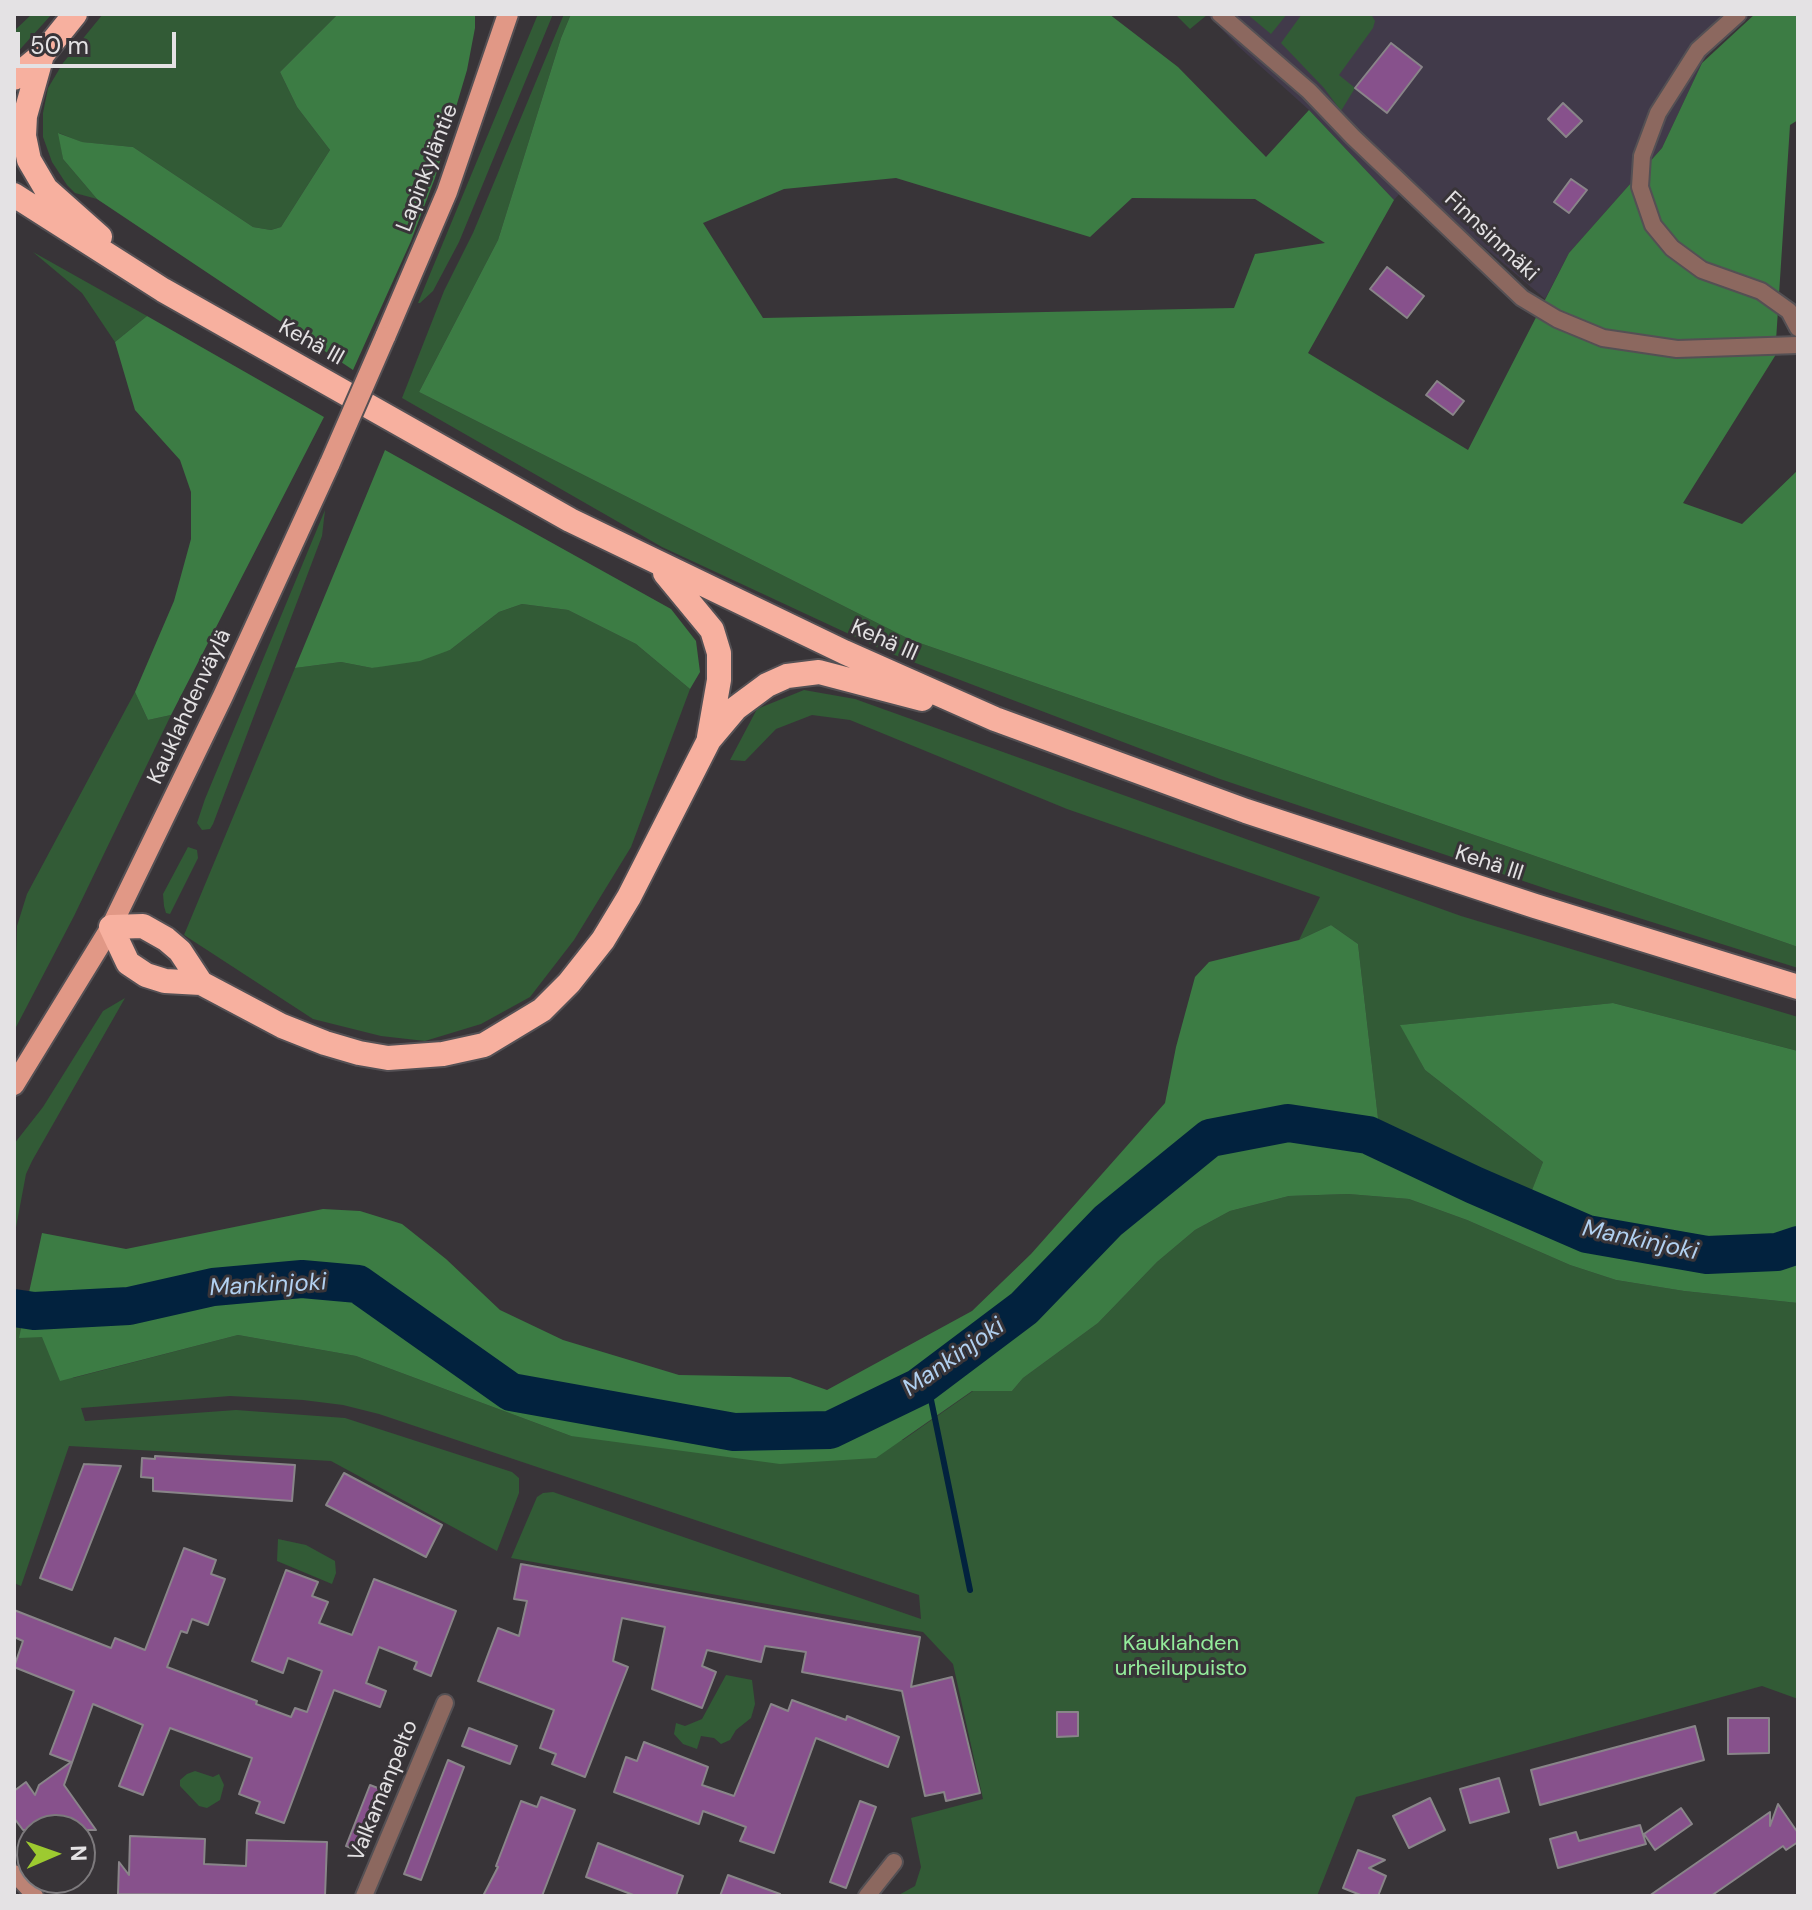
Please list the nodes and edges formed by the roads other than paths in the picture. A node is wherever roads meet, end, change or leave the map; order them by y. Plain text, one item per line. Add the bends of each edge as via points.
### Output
1 (75, 14) edge
2 (508, 14) edge
3 (1220, 14) edge
4 (1738, 14) edge
5 (42, 55) junction
6 (14, 78) edge
7 (14, 195) edge
8 (163, 290) junction
9 (1798, 328) edge
10 (385, 337) joint
11 (1798, 345) edge
12 (658, 564) junction
13 (995, 719) junction
14 (709, 740) junction
15 (111, 927) junction
16 (201, 983) junction
17 (1798, 987) edge
18 (14, 1085) edge
19 (445, 1703) dead end
20 (894, 1862) dead end
21 (14, 1873) edge
22 (35, 1896) edge
23 (364, 1896) edge
24 (867, 1896) edge

1 - 5 highway
2 - 10 main road, Lapinkyläntie via 447,192
3 - 11 street, Finnsinmäki via 1309,91 1522,298 1557,319 1603,338 1677,349
4 - 9 street via 1698,50 1658,113 1642,156 1640,187 1653,225 1672,248 1702,270 1761,291 1789,311
5 - 6 highway
5 - 8 highway via 25,116 29,160 46,189
7 - 8 highway, Kehä III
8 - 12 highway, Kehä III via 570,520
10 - 15 main road, Kauklahdenväylä, bridge via 223,696
12 - 13 highway, Kehä III
12 - 14 highway via 712,630 719,653
13 - 14 highway via 819,672 767,685 736,708
13 - 17 highway, Kehä III via 1246,811
14 - 16 highway via 603,940 542,1010 484,1045 417,1058 359,1053 282,1026
15 - 16 highway via 143,926 166,939
15 - 16 highway via 128,963 146,975
15 - 18 main road, Kauklahdenväylä
19 - 23 street, Valkamanpelto
20 - 24 street
21 - 22 street

